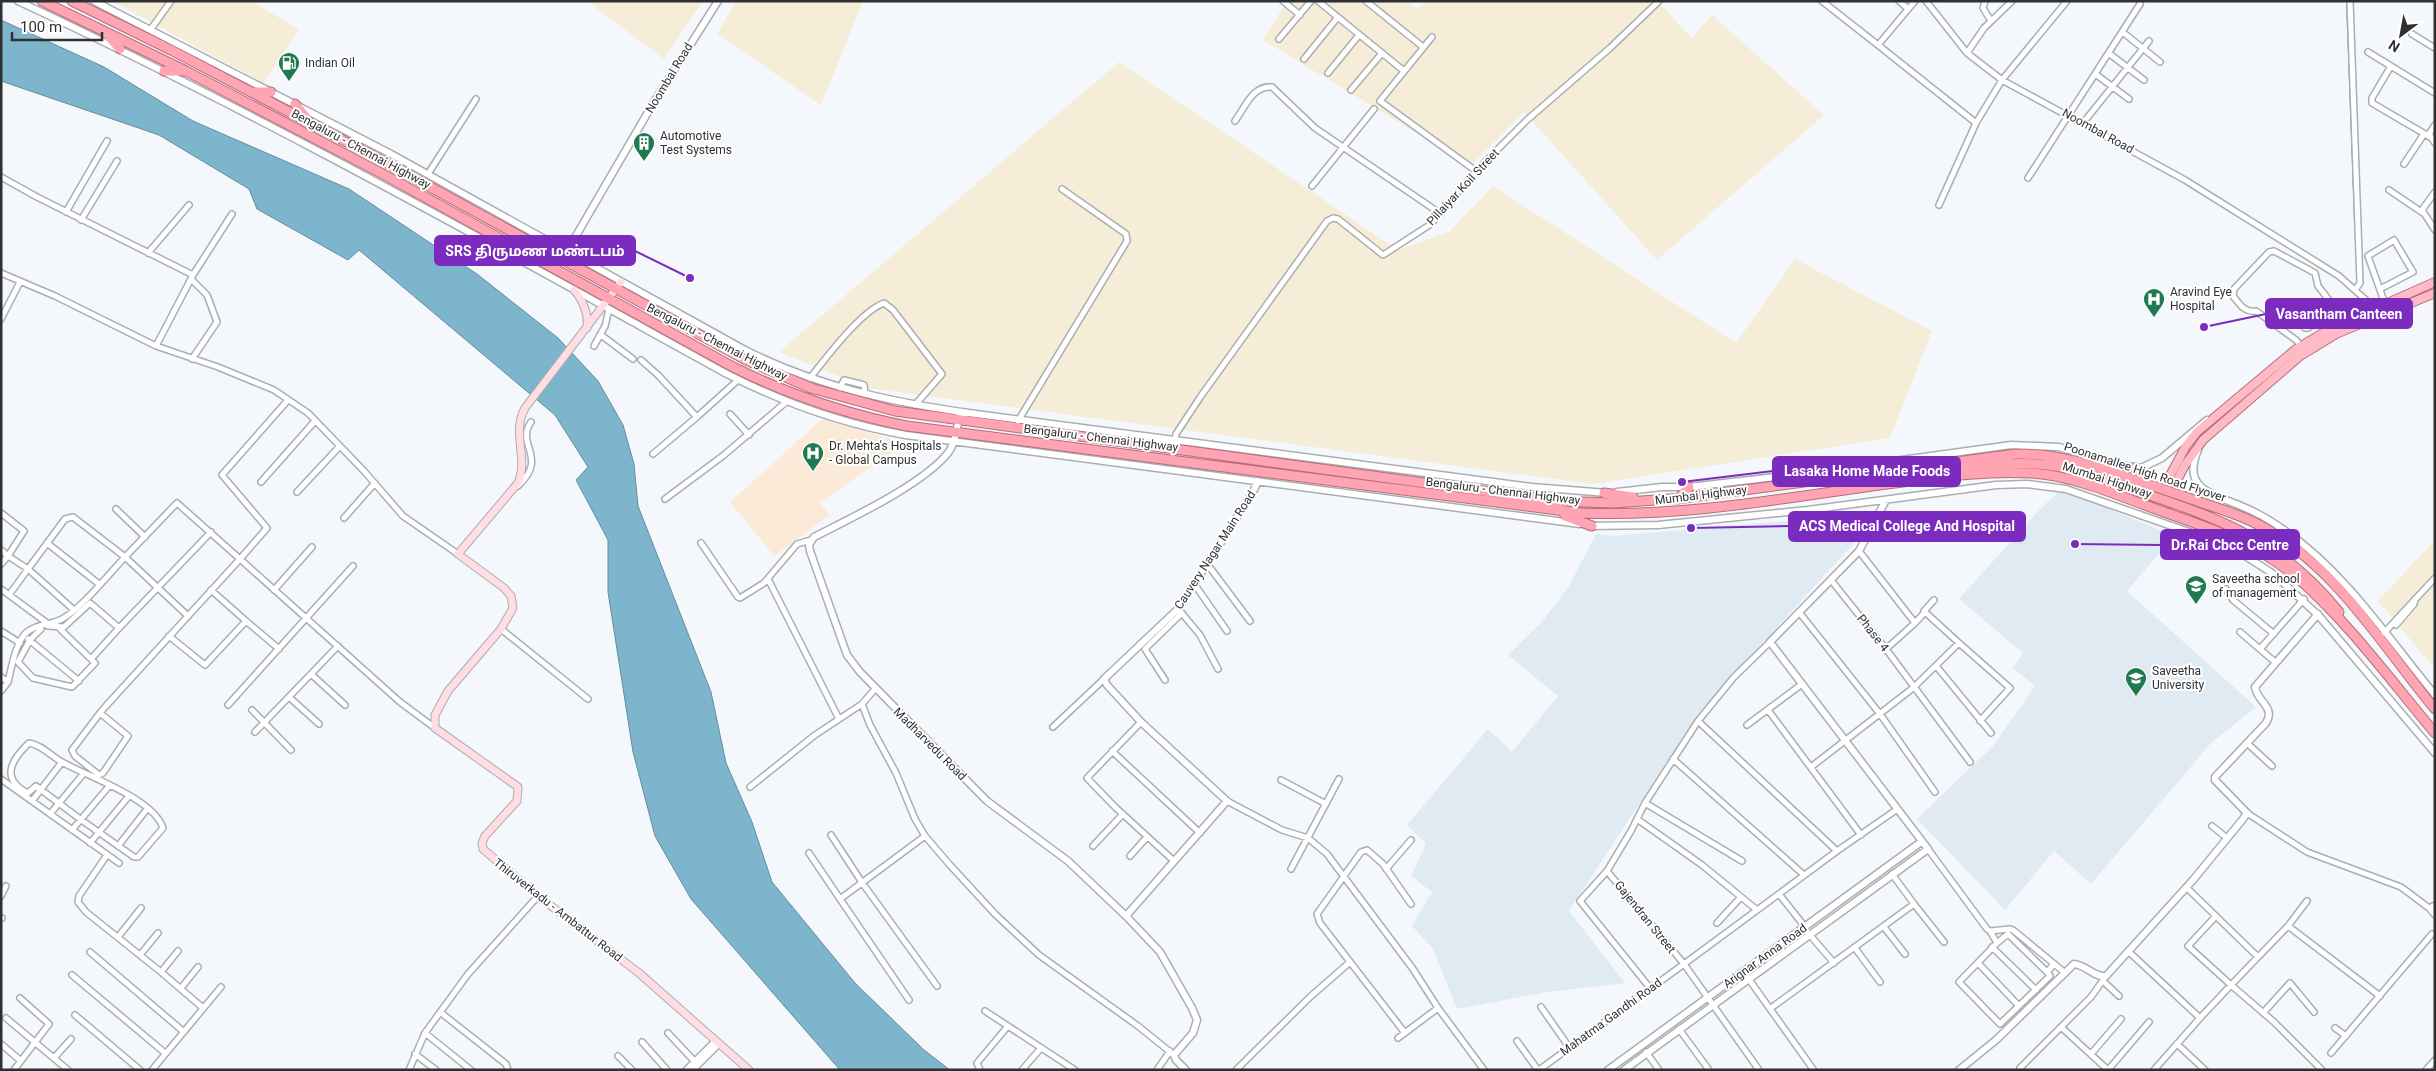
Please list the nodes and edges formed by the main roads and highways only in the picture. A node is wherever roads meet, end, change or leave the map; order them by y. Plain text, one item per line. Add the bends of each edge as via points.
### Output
1 (42, 1) edge
2 (72, 1) edge
3 (102, 29) junction
4 (120, 49) road end
5 (164, 71) road end
6 (186, 71) junction
7 (251, 92) junction
8 (272, 92) road end
9 (295, 104) road end
10 (310, 122) junction
11 (622, 282) road end
12 (2435, 282) edge
13 (574, 290) road end
14 (616, 290) junction
15 (2435, 293) edge
16 (607, 305) junction
17 (586, 330) junction
18 (2134, 468) road end
19 (1904, 482) junction
20 (1689, 487) road end
21 (2130, 489) junction
22 (1604, 493) road end
23 (1678, 499) junction
24 (2162, 500) junction
25 (1657, 501) junction
26 (1627, 502) joint
27 (1501, 504) junction
28 (1627, 514) joint
29 (1592, 526) road end
30 (2375, 663) junction
31 (2435, 709) edge
32 (2435, 733) edge
33 (749, 1070) edge

1 - 3 highway, Bengaluru - Chennai Highway
2 - 7 highway, Bengaluru - Chennai Highway
3 - 4 highway
3 - 6 highway, Bengaluru - Chennai Highway
5 - 6 highway
6 - 16 highway, Bengaluru - Chennai Highway via 451,211
7 - 8 highway
7 - 10 highway, Bengaluru - Chennai Highway
9 - 10 highway
10 - 14 highway, Bengaluru - Chennai Highway
11 - 14 main road
12 - 24 main road via 2341,324 2301,346 2206,423 2186,446
13 - 17 main road via 587,318
14 - 16 main road
14 - 26 highway, Bengaluru - Chennai Highway via 746,360 792,381 867,405 1174,443 1533,498
15 - 24 main road via 2336,334 2300,356 2206,436
16 - 17 main road
16 - 27 highway, Bengaluru - Chennai Highway via 782,390 870,418 954,437
17 - 33 main road, Thiruverkadu - Ambattur Road via 528,404 519,422 521,474 512,491 458,554 511,596 513,608 501,629 448,691 435,715 435,728 518,787 517,801 485,836 483,849 538,896 639,973
18 - 21 highway via 2142,480
19 - 21 highway via 1982,466 2035,464 2066,468
19 - 28 highway, Mumbai Highway via 1666,513
19 - 30 highway, Mumbai Highway via 2033,473 2080,483 2211,528 2252,546 2298,579 2327,606
20 - 23 highway
21 - 24 highway
22 - 25 highway
23 - 25 highway, Mumbai Highway
23 - 31 highway, Poonamallee High Road Flyover, bridge via 2016,454 2065,458 2203,503 2262,526 2289,543 2313,562 2342,593
24 - 30 highway via 2234,526 2291,562 2330,600
25 - 26 highway, Mumbai Highway
27 - 28 highway, Bengaluru - Chennai Highway via 1581,513
27 - 29 highway via 1575,518
30 - 32 highway, Mumbai Highway

